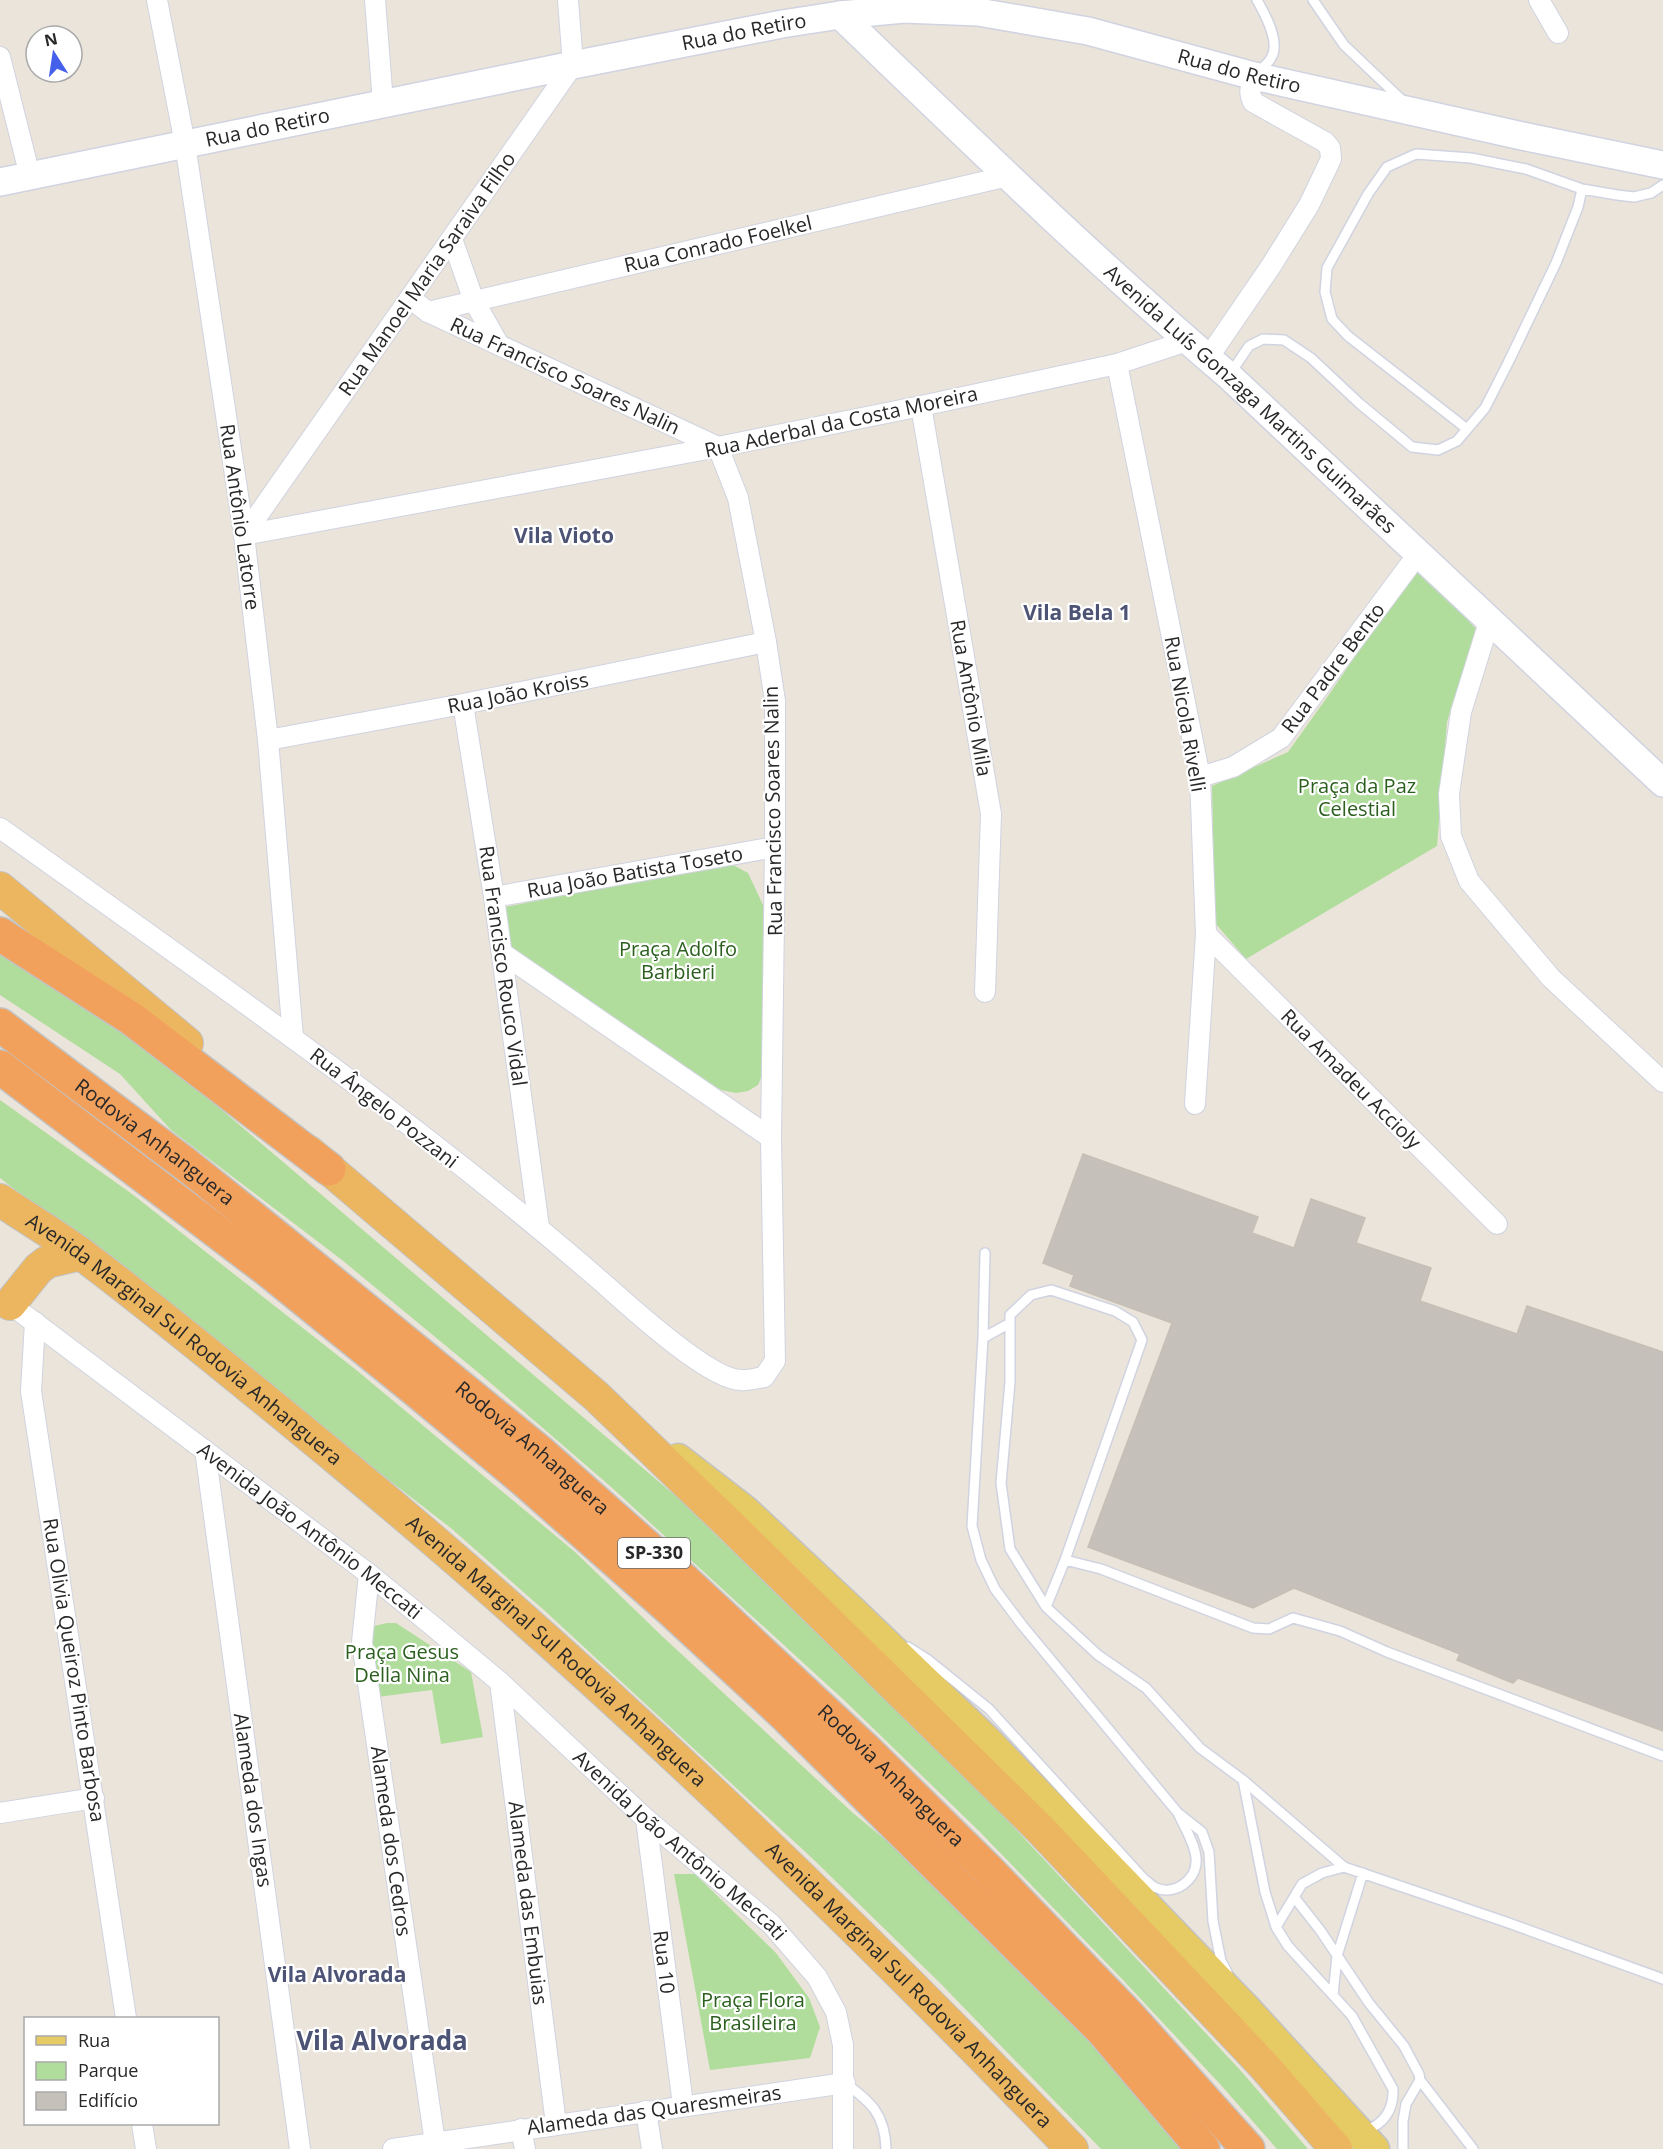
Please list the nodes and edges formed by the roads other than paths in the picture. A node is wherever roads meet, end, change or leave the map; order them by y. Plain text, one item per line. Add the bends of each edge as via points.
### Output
1 (157, 0) edge
2 (375, 0) edge
3 (568, 0) edge
4 (1313, 0) edge
5 (1539, 0) edge
6 (1260, 1) edge
7 (979, 6) edge
8 (840, 15) junction
9 (1558, 33) dead end
10 (0, 57) edge
11 (573, 65) junction
12 (1254, 76) junction
13 (383, 103) junction
14 (1415, 111) junction
15 (185, 144) junction
16 (1663, 165) edge
17 (30, 176) junction
18 (1008, 177) junction
19 (0, 183) edge
20 (1663, 185) edge
21 (1582, 189) junction
22 (452, 239) junction
23 (410, 298) junction
24 (474, 301) junction
25 (428, 312) junction
26 (1187, 341) junction
27 (499, 345) junction
28 (1208, 358) junction
29 (1117, 364) junction
30 (1229, 376) junction
31 (921, 406) junction
32 (1467, 429) junction
33 (718, 447) junction
34 (244, 535) junction
35 (1418, 554) junction
36 (1489, 622) junction
37 (766, 642) junction
38 (463, 704) junction
39 (268, 740) junction
40 (1200, 777) junction
41 (1663, 783) edge
42 (0, 828) edge
43 (775, 847) junction
44 (0, 888) edge
45 (494, 897) junction
46 (0, 934) edge
47 (1206, 934) junction
48 (502, 954) junction
49 (985, 992) dead end
50 (0, 1025) edge
51 (293, 1037) junction
52 (0, 1067) edge
53 (1663, 1082) edge
54 (1195, 1104) dead end
55 (771, 1138) junction
56 (329, 1169) junction
57 (0, 1200) edge
58 (1497, 1224) dead end
59 (539, 1227) junction
60 (985, 1253) dead end
61 (81, 1254) junction
62 (13, 1308) edge
63 (1010, 1323) junction
64 (983, 1338) junction
65 (764, 1377) joint
66 (596, 1396) junction
67 (206, 1450) junction
68 (1065, 1560) junction
69 (369, 1574) junction
70 (1046, 1607) junction
71 (854, 1612) junction
72 (500, 1682) junction
73 (1663, 1756) edge
74 (1243, 1780) junction
75 (94, 1798) junction
76 (0, 1813) edge
77 (1178, 1813) junction
78 (646, 1819) junction
79 (1344, 1867) junction
80 (1363, 1873) junction
81 (1294, 1897) junction
82 (1275, 1927) junction
83 (1337, 1956) junction
84 (1663, 1978) edge
85 (1333, 1995) junction
86 (1246, 2009) junction
87 (126, 2017) edge
88 (1420, 2080) junction
89 (845, 2083) junction
90 (683, 2105) junction
91 (646, 2111) junction
92 (556, 2124) junction
93 (142, 2125) edge
94 (523, 2139) edge
95 (1355, 2142) edge
96 (435, 2143) junction
97 (403, 2148) edge
98 (146, 2149) edge
99 (300, 2149) edge
100 (652, 2149) edge
101 (843, 2149) edge
102 (886, 2149) edge
103 (1072, 2149) edge
104 (1203, 2149) edge
105 (1248, 2149) edge
106 (1403, 2149) edge
107 (1473, 2149) edge

1 - 15 street, Rua Antônio Latorre
2 - 13 street
3 - 11 street
4 - 14 lane via 1344,45
5 - 9 street
6 - 12 lane via 1275,46 1272,57
7 - 8 main road, Rua do Retiro
7 - 12 main road, Rua do Retiro
8 - 11 main road, Rua do Retiro
8 - 18 main road, Avenida Luís Gonzaga Martins Guimarães
10 - 17 street
11 - 13 main road, Rua do Retiro
11 - 22 street, Rua Manoel Maria Saraiva Filho
12 - 14 main road, Rua do Retiro
12 - 28 street via 1250,88 1253,102 1325,142 1331,159 1299,222
13 - 15 main road, Rua do Retiro
14 - 16 main road, Rua do Retiro
15 - 17 main road, Rua do Retiro
15 - 34 street, Rua Antônio Latorre
17 - 19 main road, Rua do Retiro
18 - 24 street, Rua Conrado Foelkel
18 - 26 main road, Avenida Luís Gonzaga Martins Guimarães
20 - 21 lane via 1634,197
21 - 32 lane via 1556,263 1485,408
21 - 32 lane via 1526,169 1471,158 1416,154 1387,167 1327,268 1325,292 1332,318 1348,336
22 - 23 street, Rua Manoel Maria Saraiva Filho
22 - 24 street
23 - 25 street, Rua Francisco Soares Nalin
23 - 34 street, Rua Manoel Maria Saraiva Filho
24 - 25 street, Rua Conrado Foelkel
24 - 27 street
25 - 27 street, Rua Francisco Soares Nalin
26 - 28 main road, Avenida Luís Gonzaga Martins Guimarães
26 - 29 street, Rua Aderbal da Costa Moreira
27 - 33 street, Rua Francisco Soares Nalin
28 - 30 main road, Avenida Luís Gonzaga Martins Guimarães
29 - 31 street, Rua Aderbal da Costa Moreira
29 - 40 street, Rua Nicola Rivelli
30 - 32 lane via 1249,346 1263,339 1284,340 1311,358 1412,447 1438,450 1457,441
30 - 35 main road, Avenida Luís Gonzaga Martins Guimarães
31 - 33 street, Rua Aderbal da Costa Moreira
31 - 49 street, Rua Antônio Mila via 991,814
33 - 34 street, Rua Aderbal da Costa Moreira
33 - 37 street, Rua Francisco Soares Nalin via 738,498
34 - 39 street, Rua Antônio Latorre
35 - 36 main road, Avenida Luís Gonzaga Martins Guimarães
35 - 40 street, Rua Padre Bento via 1281,738 1233,766
36 - 41 main road, Avenida Luís Gonzaga Martins Guimarães
36 - 53 street via 1461,712 1449,794 1451,836 1469,881 1551,978
37 - 38 street, Rua João Kroiss
37 - 43 street, Rua Francisco Soares Nalin via 775,702
38 - 39 street, Rua João Kroiss
38 - 45 street, Rua Francisco Rouco Vidal
39 - 51 street, Rua Antônio Latorre
40 - 47 street, Rua Nicola Rivelli
42 - 51 street, Rua Ângelo Pozzani
43 - 45 street, Rua João Batista Toseto
43 - 55 street, Rua Francisco Soares Nalin
44 - 56 highway via 177,1034
45 - 48 street, Rua Francisco Rouco Vidal
46 - 56 highway via 132,1019
47 - 54 street, Rua Nicola Rivelli
47 - 58 street, Rua Amadeu Accioly
48 - 55 street
48 - 59 street, Rua Francisco Rouco Vidal
50 - 105 highway, Rodovia Anhanguera / SP-330 via 270,1232 541,1453 672,1569 987,1869 1128,2015
51 - 59 street, Rua Ângelo Pozzani
52 - 104 highway, Rodovia Anhanguera / SP-330 via 269,1271 417,1390 670,1609 802,1732 1103,2031
55 - 65 street, Rua Francisco Soares Nalin via 775,1361
56 - 66 highway
57 - 61 highway, Avenida Marginal Sul Rodovia Anhanguera
59 - 65 street, Rua Ângelo Pozzani via 668,1339 719,1374 740,1381
60 - 64 lane
61 - 62 highway via 47,1262 38,1269
61 - 103 highway, Avenida Marginal Sul Rodovia Anhanguera via 428,1534 674,1755 940,2013
62 - 67 street, Avenida João Antônio Meccati
62 - 75 street, Rua Olivia Queiroz Pinto Barbosa via 31,1391
63 - 64 lane
63 - 68 lane via 1010,1316 1031,1295 1051,1290 1115,1311 1133,1322 1142,1340
63 - 70 lane via 1010,1382 1001,1483 1010,1550
64 - 77 lane via 972,1526 981,1560 995,1588 1022,1625
66 - 71 main road via 744,1510
66 - 95 highway via 1040,1828 1264,2066
67 - 69 street, Avenida João Antônio Meccati
67 - 99 street, Alameda dos Ingas
68 - 70 lane
68 - 73 lane via 1101,1569 1253,1628 1269,1629 1293,1618 1340,1631 1387,1653
69 - 72 street, Avenida João Antônio Meccati
69 - 96 street, Alameda dos Cedros via 362,1642
70 - 74 lane via 1098,1654 1146,1688 1200,1748
71 - 77 lane via 927,1659 989,1708 1156,1888 1186,1884 1196,1872 1197,1857
71 - 86 main road via 1066,1820
72 - 78 street, Avenida João Antônio Meccati
72 - 92 street, Alameda das Embuias
74 - 79 lane
74 - 82 lane
75 - 76 street
75 - 87 street, Rua Olivia Queiroz Pinto Barbosa
77 - 86 lane via 1203,1832 1209,1852 1213,1921 1221,1961
78 - 89 street, Avenida João Antônio Meccati via 771,1924 817,1977 836,2012
78 - 90 street, Rua 10
79 - 80 lane
79 - 81 lane via 1302,1884
80 - 83 lane
80 - 84 lane
81 - 82 lane
81 - 83 lane
82 - 85 lane
83 - 85 lane
83 - 88 lane via 1368,2003 1404,2046
85 - 95 lane via 1352,2016 1393,2090 1391,2108 1380,2124 1365,2130
86 - 95 main road
88 - 106 lane via 1406,2104
88 - 107 lane
89 - 90 street, Alameda das Quaresmeiras
89 - 101 street, Avenida João Antônio Meccati
89 - 102 lane via 868,2100 878,2114 886,2133
90 - 91 street, Alameda das Quaresmeiras
91 - 92 street, Alameda das Quaresmeiras
91 - 100 street
92 - 94 street, Alameda das Quaresmeiras
93 - 98 street
94 - 96 street, Alameda das Quaresmeiras
96 - 97 street, Alameda das Quaresmeiras

